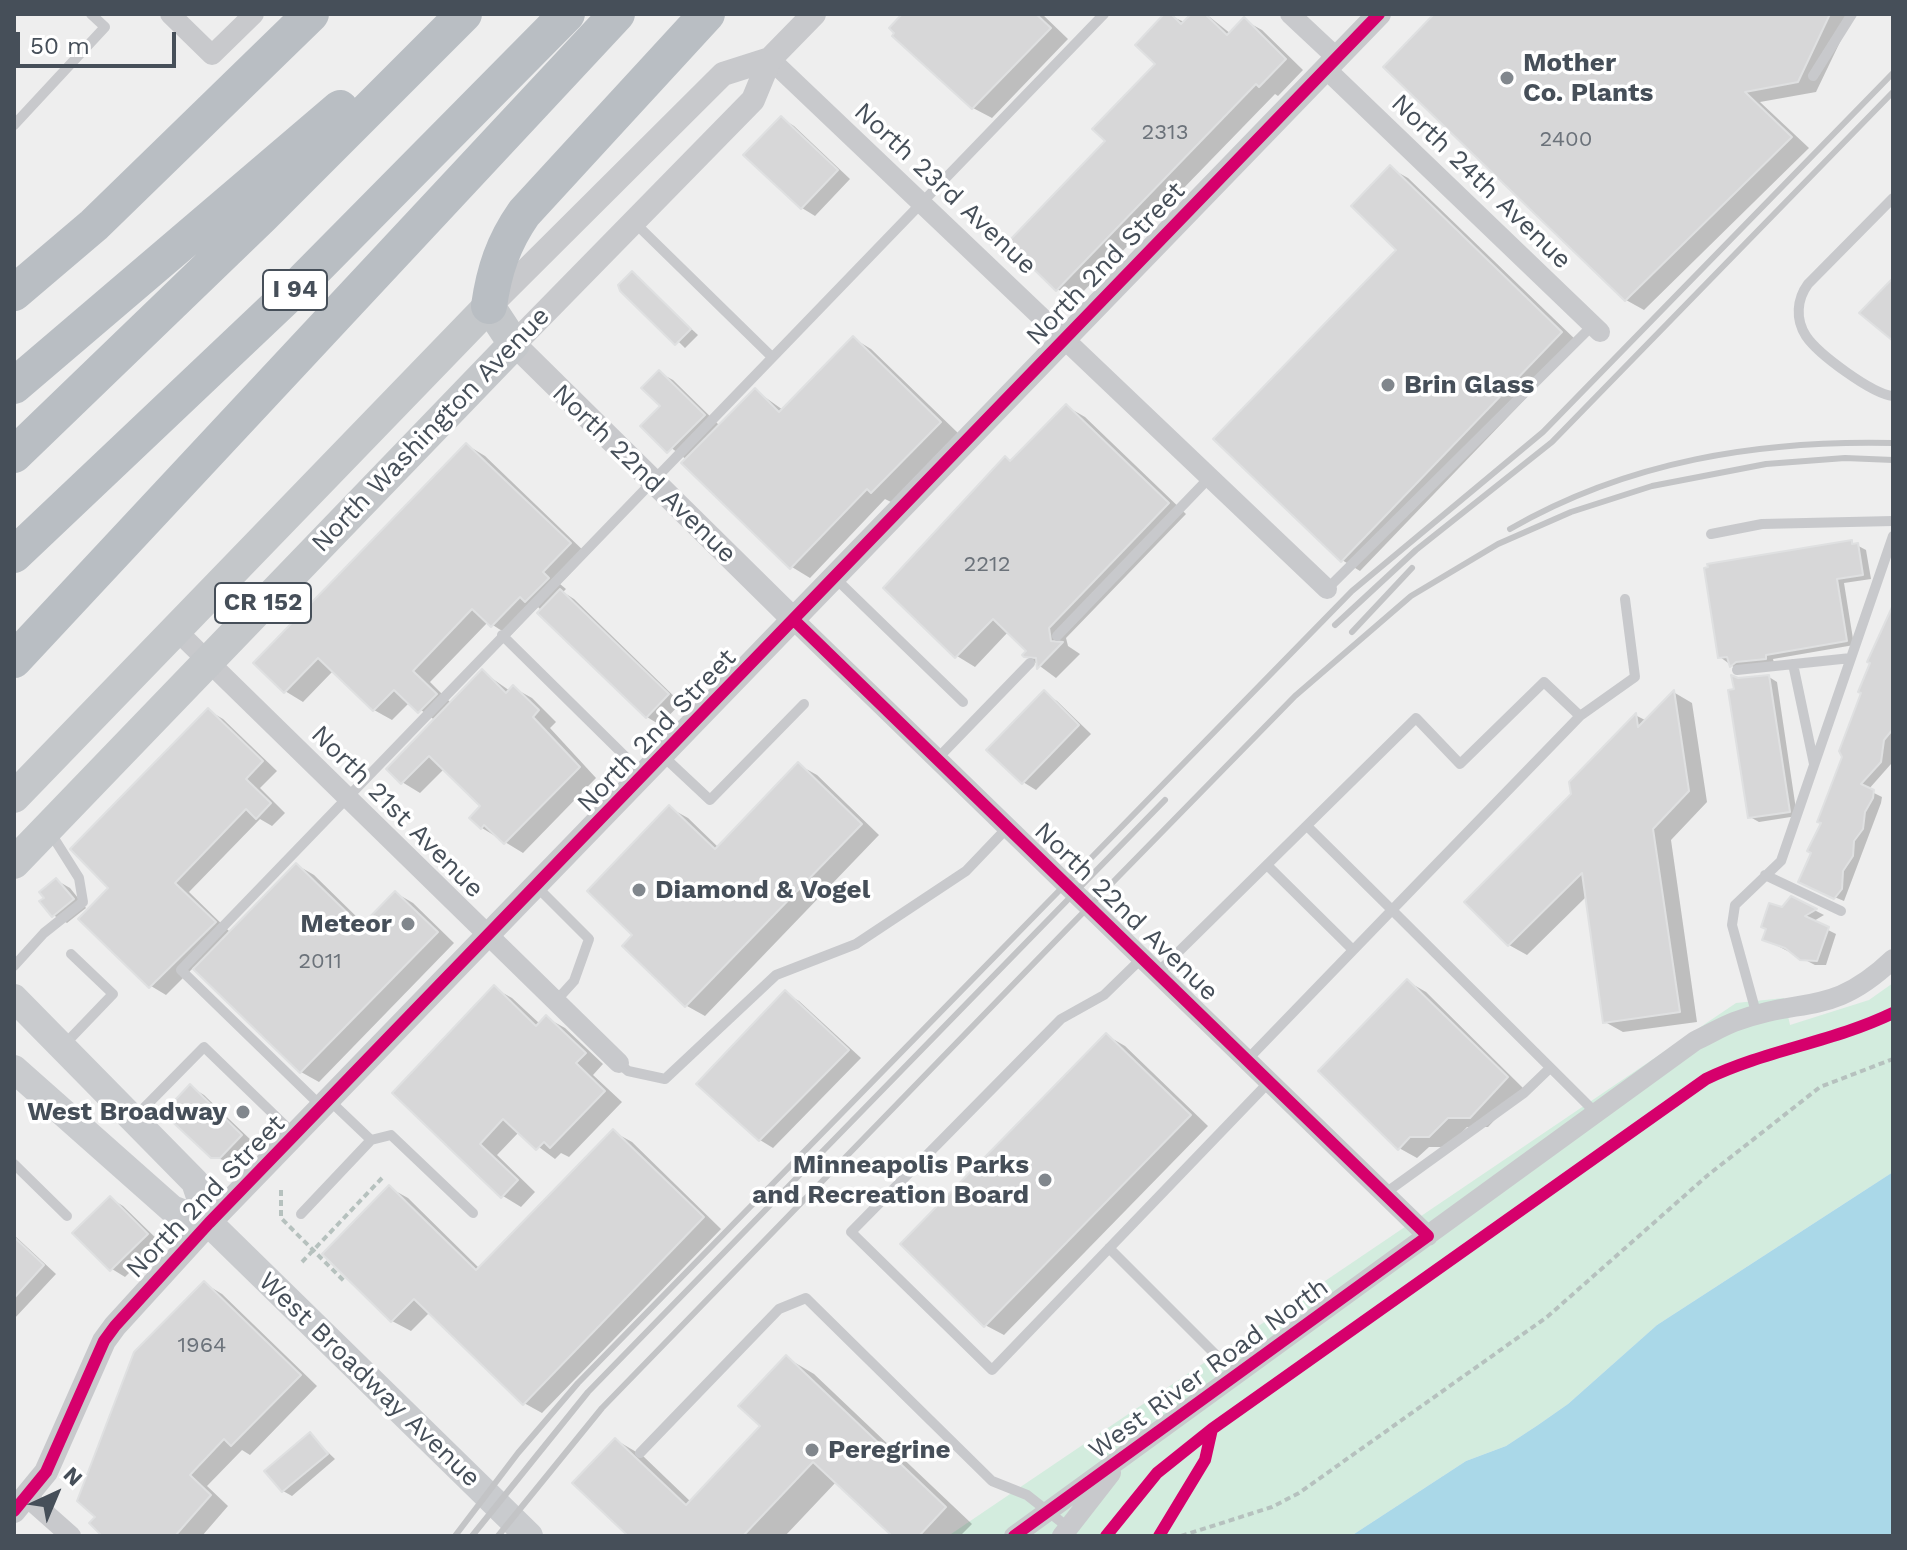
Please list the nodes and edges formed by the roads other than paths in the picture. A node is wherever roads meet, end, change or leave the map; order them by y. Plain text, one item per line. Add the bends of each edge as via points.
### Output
1 (91, 14) edge
2 (170, 14) edge
3 (254, 14) edge
4 (311, 14) edge
5 (451, 14) edge
6 (464, 14) edge
7 (567, 14) edge
8 (617, 14) edge
9 (707, 14) edge
10 (814, 14) edge
11 (1104, 14) edge
12 (1290, 14) edge
13 (1379, 14) edge
14 (1852, 14) edge
15 (770, 59) junction
16 (1332, 64) junction
17 (1813, 76) dead end
18 (14, 125) edge
19 (1893, 198) edge
20 (922, 203) junction
21 (635, 223) junction
22 (14, 293) edge
23 (489, 306) junction
24 (1596, 328) joint
25 (1064, 338) junction
26 (514, 344) junction
27 (772, 357) junction
28 (14, 386) edge
29 (1893, 396) edge
30 (14, 455) edge
31 (1210, 477) junction
32 (652, 481) junction
33 (1893, 521) edge
34 (1711, 534) dead end
35 (1893, 536) edge
36 (14, 555) edge
37 (832, 576) junction
38 (1327, 589) joint
39 (1625, 599) dead end
40 (794, 620) junction
41 (175, 629) junction
42 (502, 635) junction
43 (1057, 636) dead end
44 (1851, 658) junction
45 (14, 660) edge
46 (206, 660) junction
47 (1030, 663) dead end
48 (1793, 664) junction
49 (1737, 670) dead end
50 (963, 702) dead end
51 (804, 704) dead end
52 (1580, 716) junction
53 (663, 756) junction
54 (937, 759) junction
55 (1814, 764) junction
56 (644, 775) junction
57 (14, 797) edge
58 (346, 798) junction
59 (1307, 826) junction
60 (1008, 827) junction
61 (48, 828) junction
62 (14, 863) edge
63 (1267, 865) junction
64 (1765, 875) junction
65 (537, 887) junction
66 (1392, 910) junction
67 (1841, 911) dead end
68 (488, 938) junction
69 (1353, 950) junction
70 (71, 954) dead end
71 (1893, 959) edge
72 (14, 966) edge
73 (1150, 966) junction
74 (14, 998) edge
75 (555, 1002) junction
76 (1757, 1016) junction
77 (63, 1047) junction
78 (1247, 1060) junction
79 (619, 1063) joint
80 (1550, 1068) junction
81 (15, 1071) edge
82 (1269, 1082) junction
83 (326, 1104) junction
84 (1596, 1113) junction
85 (132, 1120) junction
86 (295, 1135) junction
87 (371, 1140) junction
88 (14, 1164) edge
89 (1384, 1194) junction
90 (473, 1213) dead end
91 (301, 1214) dead end
92 (67, 1216) dead end
93 (209, 1223) junction
94 (1428, 1236) junction
95 (1109, 1248) junction
96 (1237, 1376) junction
97 (640, 1453) dead end
98 (1125, 1454) junction
99 (18, 1498) edge
100 (1049, 1510) junction
101 (1065, 1532) edge
102 (71, 1536) edge
103 (529, 1536) edge
104 (1014, 1536) edge

1 - 18 lane via 105,27
2 - 3 street via 212,55
4 - 22 highway via 94,225
5 - 28 highway
6 - 30 highway
7 - 36 highway, I 94 via 275,309
8 - 45 highway
9 - 23 highway via 524,213 493,273
10 - 15 street, North Washington Avenue / CR 152
11 - 20 lane
12 - 16 street, North 24th Avenue
13 - 16 street, North 2nd Street
14 - 17 lane
15 - 20 street, North 23rd Avenue
15 - 21 street, North Washington Avenue / CR 152 via 753,100
15 - 23 street, North Washington Avenue / CR 152 via 723,74
16 - 24 street, North 24th Avenue
16 - 25 street, North 2nd Street
19 - 29 lane via 1798,297 1806,336 1866,388
20 - 25 street, North 23rd Avenue
20 - 27 lane
21 - 26 street, North Washington Avenue / CR 152
21 - 27 lane
23 - 26 main road, North 22nd Avenue
23 - 41 main road, North Washington Avenue / CR 152
24 - 38 lane
25 - 31 street, North 23rd Avenue
25 - 37 street, North 2nd Street
26 - 32 street, North 22nd Avenue
26 - 46 main road, North Washington Avenue / CR 152
27 - 32 lane
31 - 38 street, North 23rd Avenue
31 - 43 lane
32 - 40 street, North 22nd Avenue
32 - 42 lane
33 - 34 lane via 1762,524
35 - 44 lane
37 - 40 street, North 2nd Street
37 - 50 lane
39 - 52 lane via 1635,677
40 - 53 street, North 2nd Street
40 - 54 street, North 22nd Avenue
41 - 46 street, North 21st Avenue
41 - 57 main road, North Washington Avenue / CR 152
42 - 56 lane
42 - 58 lane
44 - 48 lane
44 - 55 lane
46 - 58 street, North 21st Avenue
46 - 61 main road, North Washington Avenue / CR 152
47 - 54 lane
48 - 49 lane
48 - 55 lane
51 - 53 lane via 710,800
52 - 59 lane via 1544,682 1460,764 1416,718
52 - 66 lane
53 - 56 street, North 2nd Street
54 - 60 street, North 22nd Avenue
55 - 64 lane via 1781,861
56 - 65 street, North 2nd Street
58 - 68 street, North 21st Avenue
58 - 83 lane via 181,970
59 - 63 lane
59 - 66 lane
60 - 73 street, North 22nd Avenue
60 - 79 lane via 966,871 856,944 776,975 665,1079 628,1071
61 - 62 main road, North Washington Avenue / CR 152
61 - 72 lane via 79,878 83,902
63 - 69 lane
63 - 73 lane
64 - 67 lane
64 - 76 lane via 1735,905 1732,925
65 - 68 street, North 2nd Street
65 - 75 lane via 589,939 574,981
66 - 69 lane
66 - 80 lane
68 - 75 street, North 21st Avenue
68 - 83 street, North 2nd Street
69 - 78 lane
70 - 77 lane via 113,994
71 - 76 street, West River Road North via 1870,981 1830,1002
73 - 78 street, North 22nd Avenue
73 - 95 lane via 1061,1019 851,1232 992,1370
74 - 77 main road, West Broadway Avenue
75 - 79 street, North 21st Avenue
76 - 84 street, West River Road North via 1695,1041
77 - 85 main road, West Broadway Avenue
78 - 82 street, North 22nd Avenue
80 - 84 lane
80 - 89 lane via 1524,1093
81 - 93 main road, West Broadway Avenue via 172,1209
82 - 89 street, North 22nd Avenue
82 - 95 lane
83 - 86 street, North 2nd Street
83 - 87 lane
84 - 94 street, West River Road North
85 - 86 lane via 204,1047
85 - 93 main road, West Broadway Avenue via 195,1182
86 - 93 street, North 2nd Street
87 - 90 lane via 391,1135
87 - 91 lane
88 - 92 lane
89 - 94 street, North 22nd Avenue
93 - 99 street, North 2nd Street via 104,1341 46,1472
93 - 103 main road, West Broadway Avenue
94 - 96 street, West River Road North
95 - 96 lane
96 - 98 street, West River Road North
97 - 100 lane via 779,1309 806,1298 992,1481
98 - 100 street, West River Road North
98 - 101 street, West River Road North
99 - 102 street
100 - 101 lane
100 - 104 street, West River Road North

